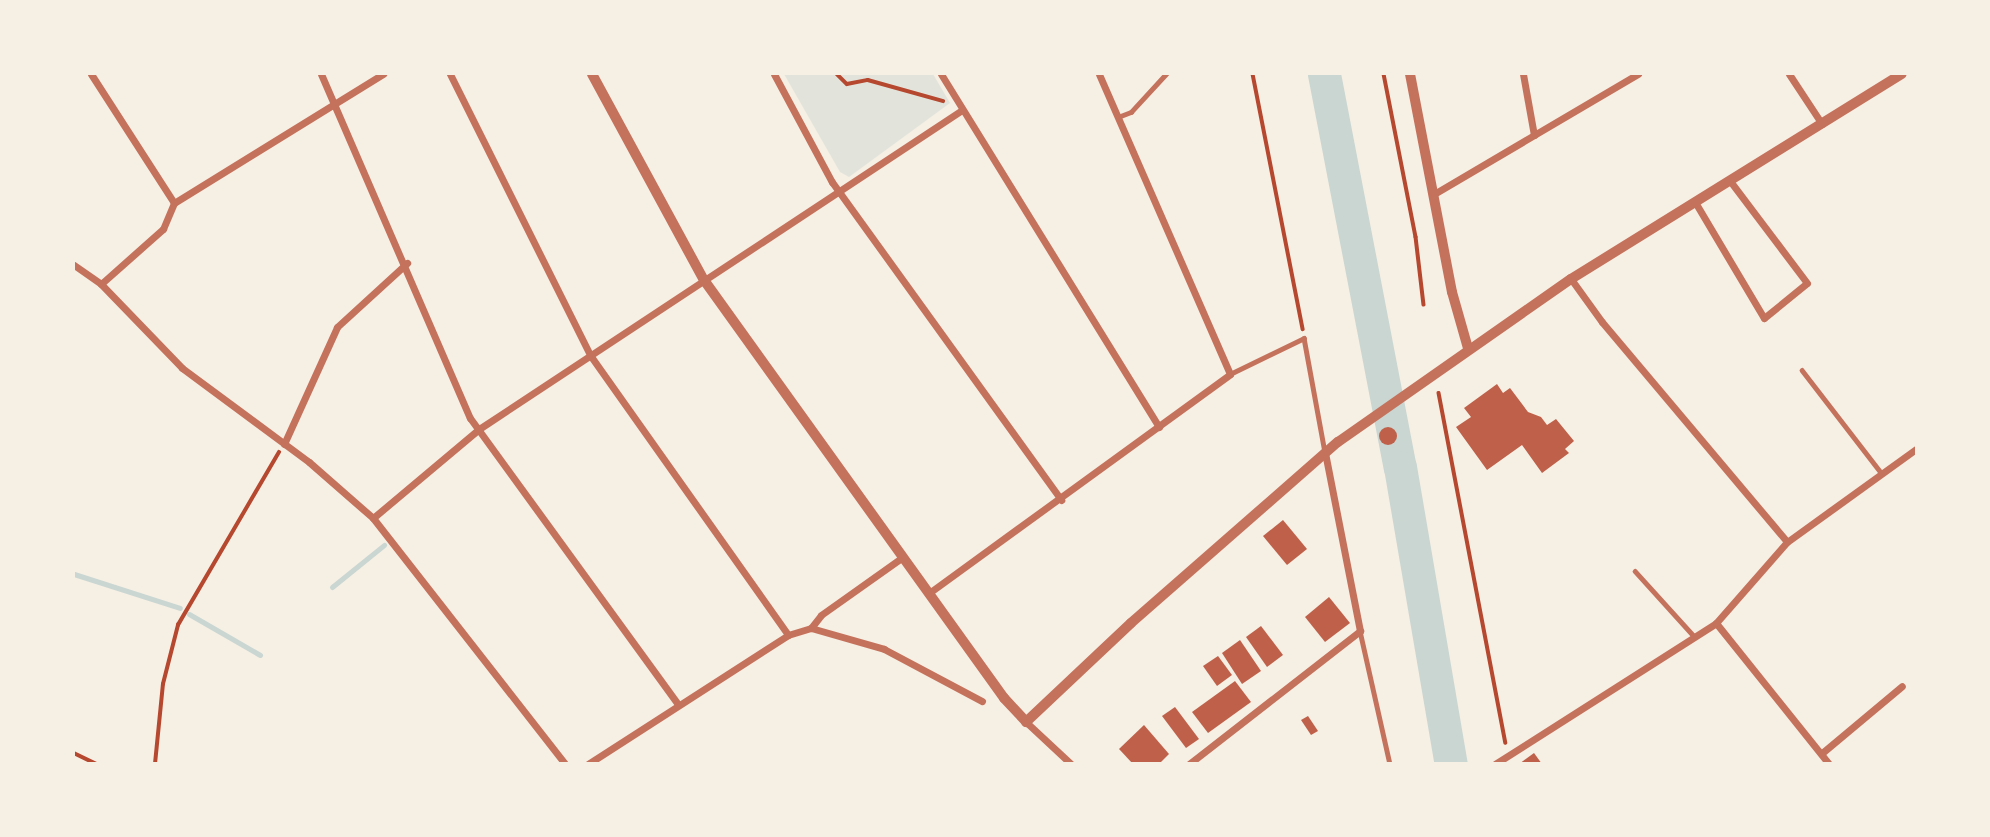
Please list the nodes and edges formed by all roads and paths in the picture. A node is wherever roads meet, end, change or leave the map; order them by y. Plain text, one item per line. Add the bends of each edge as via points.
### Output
1 (91, 74) edge
2 (321, 74) edge
3 (383, 74) edge
4 (450, 74) edge
5 (592, 74) edge
6 (774, 74) edge
7 (838, 74) edge
8 (863, 74) edge
9 (942, 74) edge
10 (1099, 74) edge
11 (1166, 74) edge
12 (1253, 74) edge
13 (1384, 74) edge
14 (1410, 74) edge
15 (1523, 74) edge
16 (1638, 74) edge
17 (1788, 74) edge
18 (1902, 74) edge
19 (868, 80) junction
20 (334, 101) junction
21 (962, 110) junction
22 (1118, 117) junction
23 (1822, 124) junction
24 (1534, 135) junction
25 (1730, 181) junction
26 (839, 193) junction
27 (1434, 194) junction
28 (1695, 202) junction
29 (174, 203) junction
30 (407, 263) junction
31 (74, 265) edge
32 (1571, 278) junction
33 (704, 280) junction
34 (101, 284) junction
35 (1424, 305) dead end
36 (1304, 338) junction
37 (1468, 348) junction
38 (590, 355) junction
39 (1802, 370) dead end
40 (1230, 373) junction
41 (1439, 393) dead end
42 (1159, 426) junction
43 (479, 429) junction
44 (284, 444) junction
45 (1916, 449) edge
46 (1325, 452) junction
47 (1882, 474) junction
48 (1061, 500) junction
49 (373, 518) junction
50 (1787, 542) junction
51 (903, 557) junction
52 (1635, 571) dead end
53 (929, 593) junction
54 (1716, 623) junction
55 (811, 628) junction
56 (1360, 631) junction
57 (788, 635) junction
58 (1694, 637) junction
59 (1902, 686) dead end
60 (982, 701) dead end
61 (678, 704) junction
62 (1026, 722) junction
63 (1506, 743) dead end
64 (74, 753) edge
65 (1822, 753) junction
66 (1506, 756) junction
67 (97, 764) edge
68 (155, 764) edge
69 (565, 764) edge
70 (588, 764) edge
71 (1071, 764) edge
72 (1189, 764) edge
73 (1390, 764) edge
74 (1495, 764) edge
75 (1510, 764) edge
76 (1829, 764) edge

1 - 29 street
2 - 20 street
3 - 20 street
4 - 38 street
5 - 33 street
6 - 26 street
7 - 19 path via 847,84
8 - 19 path
9 - 21 street
10 - 22 street
11 - 22 lane via 1130,112
12 - 36 path
13 - 35 path via 1416,237
14 - 27 street
15 - 24 street
16 - 24 street
17 - 23 street
18 - 23 street
19 - 21 path
20 - 29 street
20 - 30 street
21 - 26 street
21 - 42 street
22 - 40 street
23 - 25 street
24 - 27 street
25 - 28 street
25 - 28 street via 1807,283 1764,317
26 - 33 street
26 - 48 street
27 - 37 street via 1452,292
28 - 32 street
29 - 34 street via 163,229
30 - 43 street
30 - 44 street via 337,327
31 - 34 street
32 - 37 street
32 - 50 street via 1602,322
33 - 38 street
33 - 51 street
34 - 44 street via 182,368
36 - 40 lane
36 - 46 lane
37 - 46 street
38 - 43 street
38 - 57 street
39 - 47 lane
40 - 42 street
41 - 63 path
42 - 48 street
43 - 49 street
43 - 61 street
44 - 49 street
44 - 68 path via 178,625 163,684
45 - 47 street
46 - 56 street
46 - 62 street
47 - 50 street
48 - 53 street
49 - 69 street
50 - 54 street
51 - 53 street
51 - 55 street via 821,615
52 - 58 lane
53 - 62 street
54 - 58 street
54 - 65 street
55 - 57 street
55 - 60 street via 884,649
56 - 72 street
56 - 73 lane
57 - 61 street
58 - 66 street
59 - 65 street
61 - 70 street
62 - 71 street
64 - 67 path
65 - 76 street
66 - 74 street
66 - 75 street

